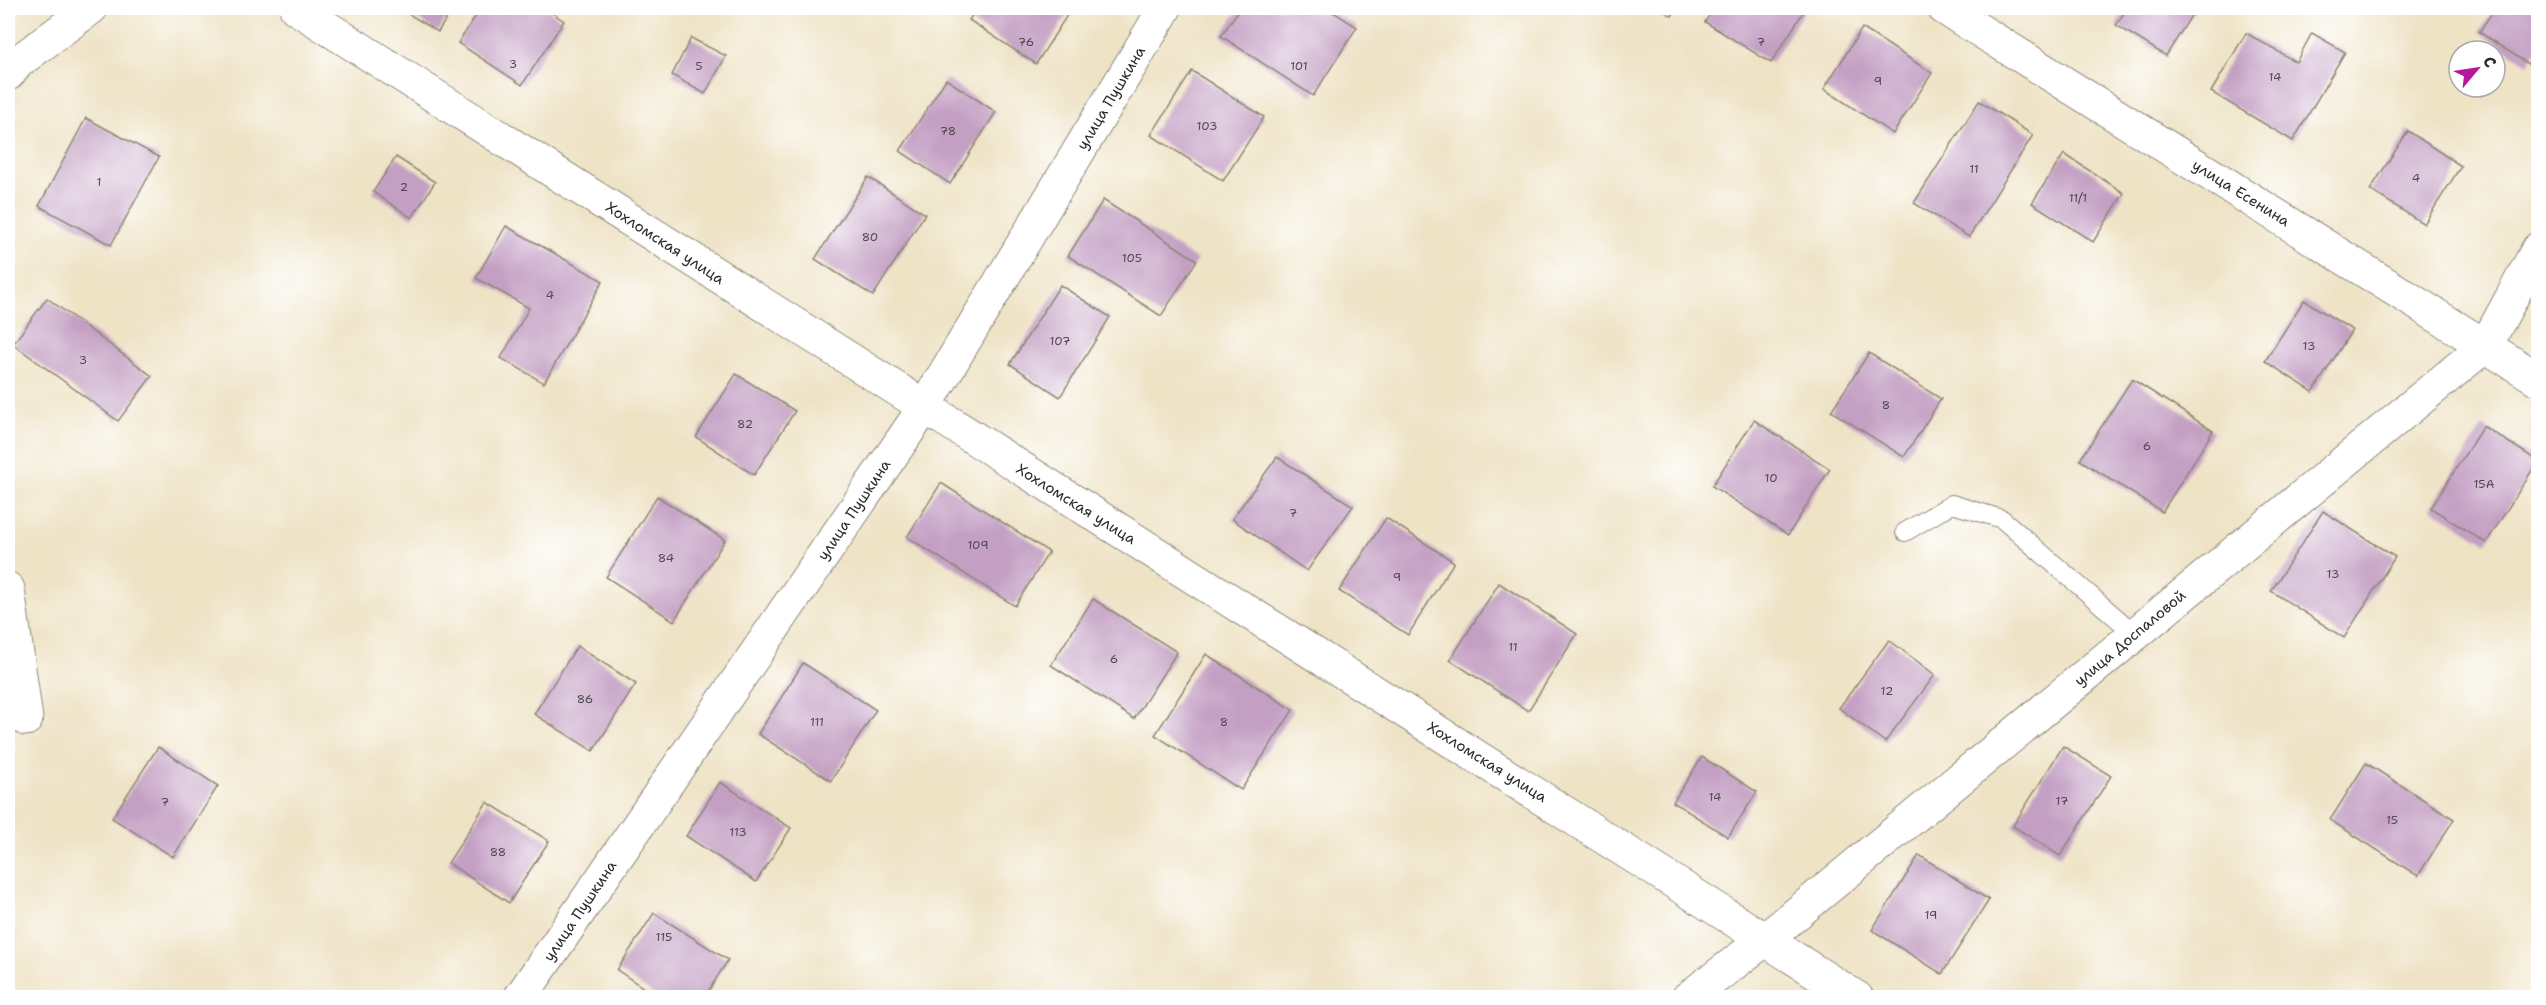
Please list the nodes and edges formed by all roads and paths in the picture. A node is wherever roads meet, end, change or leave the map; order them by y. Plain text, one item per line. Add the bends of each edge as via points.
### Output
1 (91, 8) edge
2 (296, 8) edge
3 (1165, 8) edge
4 (1944, 8) edge
5 (8, 74) edge
6 (2538, 249) edge
7 (2486, 345) junction
8 (2538, 379) edge
9 (924, 408) junction
10 (1905, 532) dead end
11 (8, 589) edge
12 (2136, 634) junction
13 (26, 719) dead end
14 (1767, 938) junction
15 (520, 998) edge
16 (1688, 998) edge
17 (1857, 998) edge

1 - 5 street via 18,62
2 - 9 street, Хохломская улица
3 - 9 street, улица Пушкина
4 - 7 street, улица Есенина
6 - 7 street, улица Доспаловой
7 - 8 street, улица Есенина
7 - 12 street, улица Доспаловой
9 - 14 street, Хохломская улица
9 - 15 street, улица Пушкина
10 - 12 lane via 1952,504 2002,519
11 - 13 street
12 - 14 street, улица Доспаловой
14 - 16 street, улица Доспаловой
14 - 17 street, Хохломская улица

